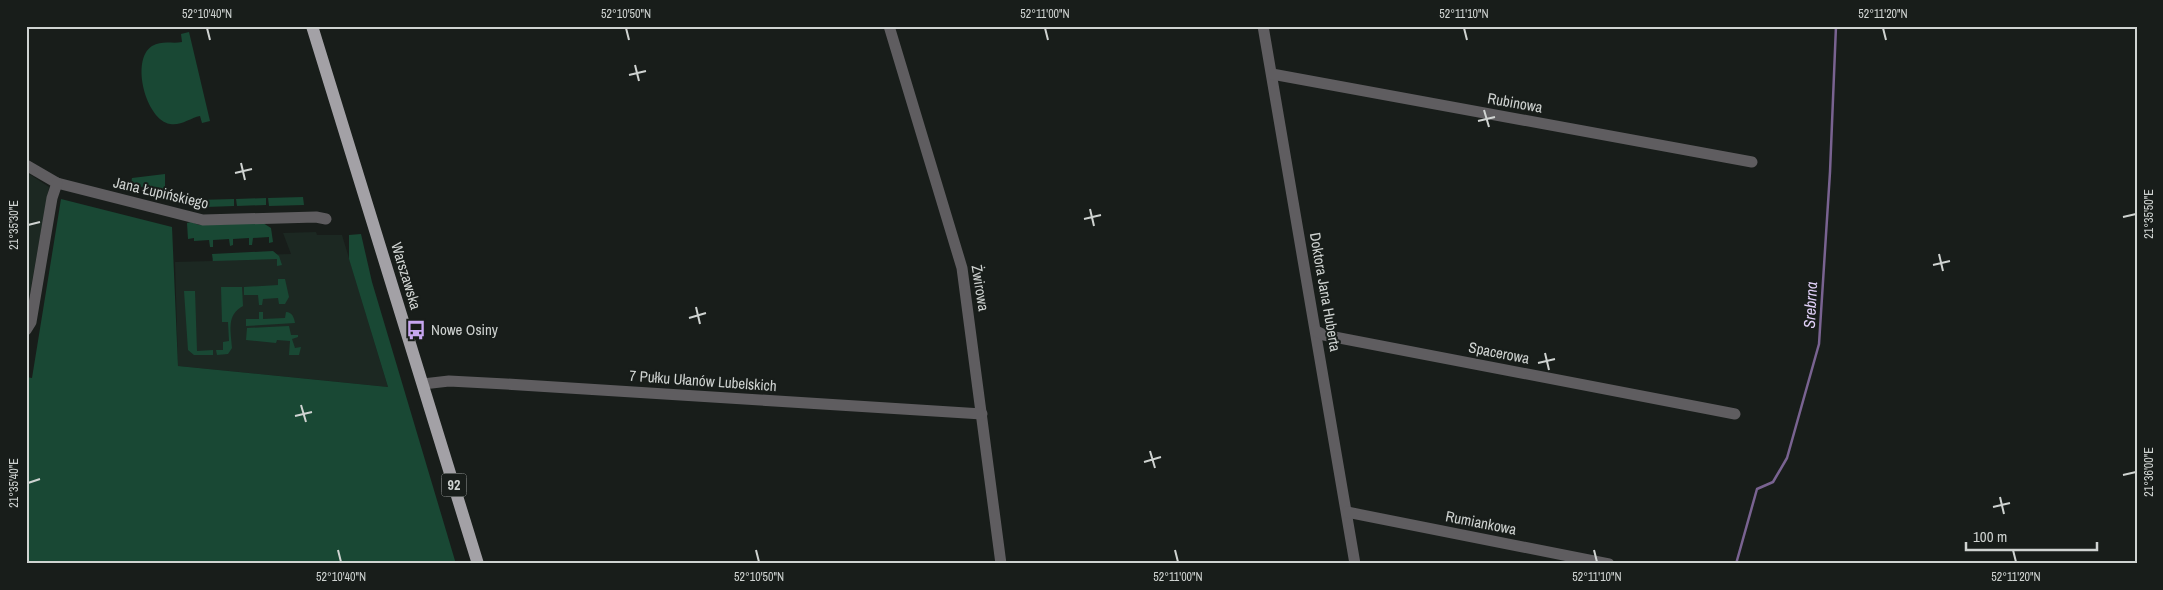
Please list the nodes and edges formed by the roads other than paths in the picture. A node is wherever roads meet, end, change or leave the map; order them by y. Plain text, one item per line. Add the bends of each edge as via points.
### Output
1 (312, 26) edge
2 (889, 26) edge
3 (1263, 26) edge
4 (1272, 74) junction
5 (1752, 162) dead end
6 (26, 166) edge
7 (57, 183) junction
8 (326, 219) dead end
9 (26, 330) edge
10 (1316, 331) junction
11 (423, 384) junction
12 (982, 414) junction
13 (1735, 414) dead end
14 (1347, 512) junction
15 (478, 564) edge
16 (1001, 564) edge
17 (1355, 564) edge
18 (1609, 564) edge

1 - 11 main road, Warszawska / 92
2 - 12 street, Żwirowa via 962,268
3 - 4 street, Doktora Jana Huberta
4 - 5 street, Rubinowa
4 - 10 street, Doktora Jana Huberta
6 - 7 street, Jana Łupińskiego
7 - 8 street, Jana Łupińskiego via 203,220
7 - 9 street via 32,322
10 - 13 street, Spacerowa
10 - 14 street, Doktora Jana Huberta
11 - 12 street, 7 Pułku Ułanów Lubelskich via 449,381 506,384
11 - 15 main road, Warszawska / 92
12 - 16 street, Żwirowa
14 - 17 street, Doktora Jana Huberta
14 - 18 street, Rumiankowa

